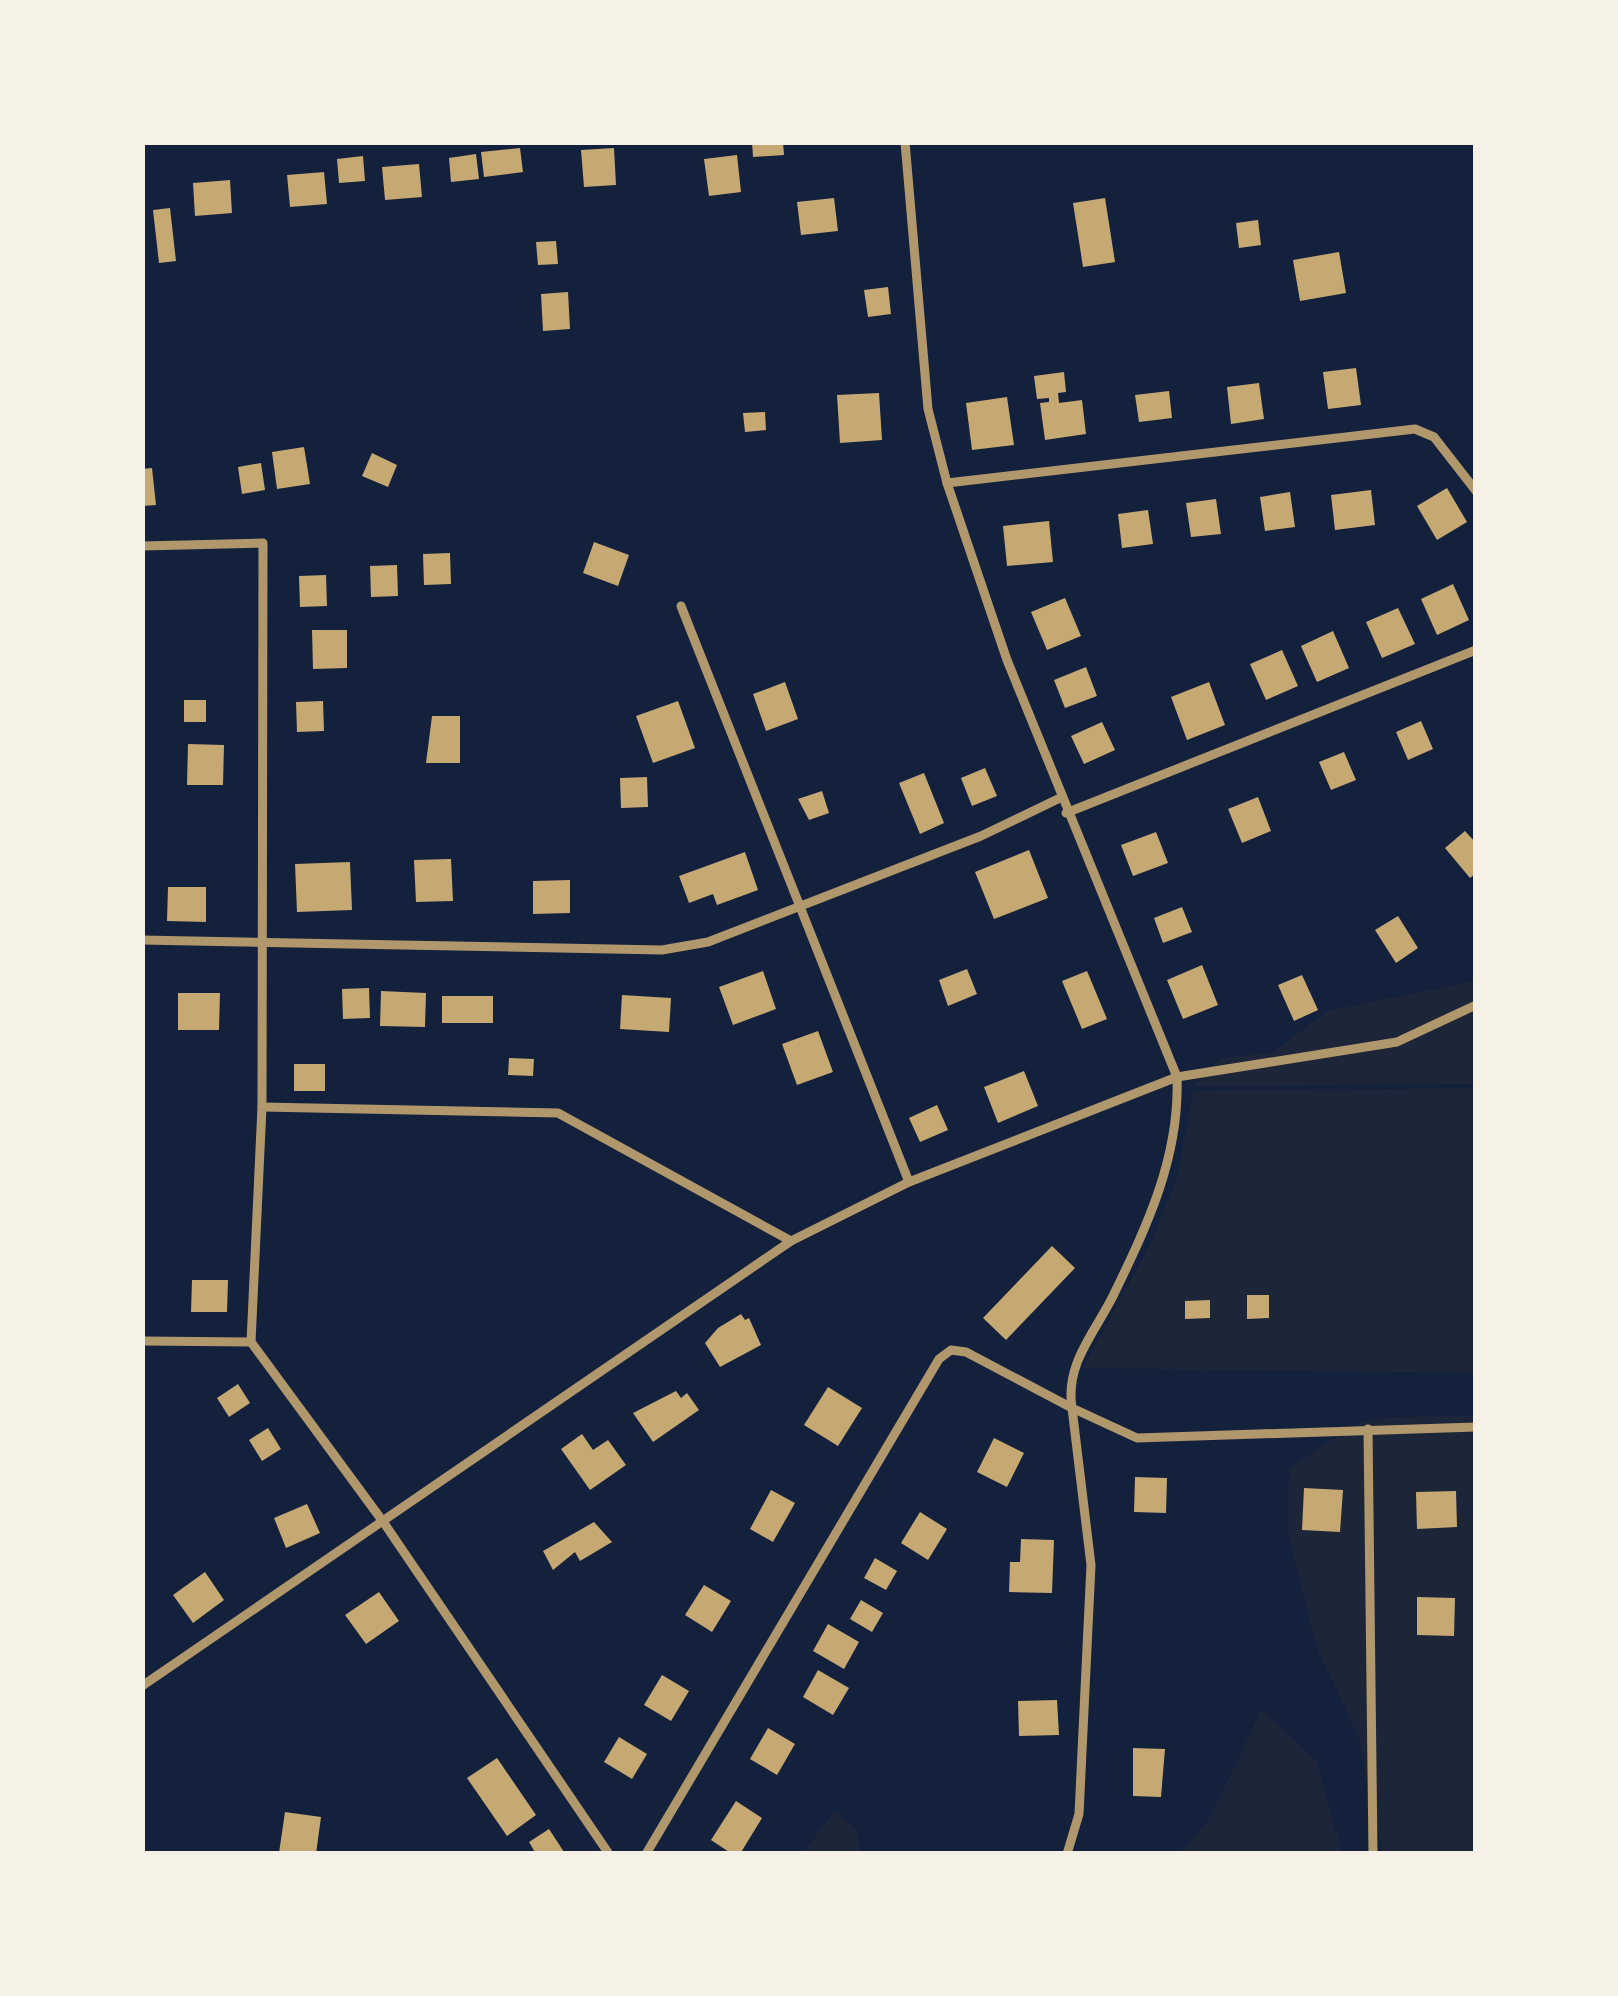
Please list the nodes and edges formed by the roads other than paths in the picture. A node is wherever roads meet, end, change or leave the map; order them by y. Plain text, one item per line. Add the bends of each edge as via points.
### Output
1 (905, 142) edge
2 (947, 483) junction
3 (1476, 492) edge
4 (142, 546) edge
5 (680, 606) dead end
6 (1476, 650) edge
7 (1060, 798) junction
8 (1066, 813) junction
9 (802, 905) junction
10 (142, 940) edge
11 (260, 942) junction
12 (1476, 1005) edge
13 (1177, 1077) junction
14 (262, 1107) junction
15 (910, 1182) junction
16 (791, 1242) junction
17 (142, 1340) edge
18 (251, 1342) junction
19 (1072, 1408) junction
20 (1476, 1427) edge
21 (1368, 1429) junction
22 (384, 1523) junction
23 (142, 1686) edge
24 (609, 1854) edge
25 (646, 1854) edge
26 (1067, 1854) edge
27 (1373, 1854) edge

1 - 2 street via 928,409
2 - 3 street via 1415,429 1434,437
2 - 7 street
4 - 11 street via 263,543
5 - 9 street
6 - 8 street
7 - 8 street
7 - 9 street
8 - 13 street
9 - 11 street via 708,942 662,950
9 - 15 street
10 - 11 street
11 - 14 street
12 - 13 street via 1397,1042
13 - 15 street
13 - 19 street via 1178,1122 1166,1167 1127,1265 1071,1371
14 - 16 street via 558,1113
14 - 18 street
15 - 16 street
16 - 22 street
17 - 18 street
18 - 22 street
19 - 21 street via 1138,1438
19 - 25 street via 966,1352 951,1350 939,1360
19 - 26 street via 1090,1565 1079,1814
20 - 21 street
21 - 27 street
22 - 23 street
22 - 24 street

